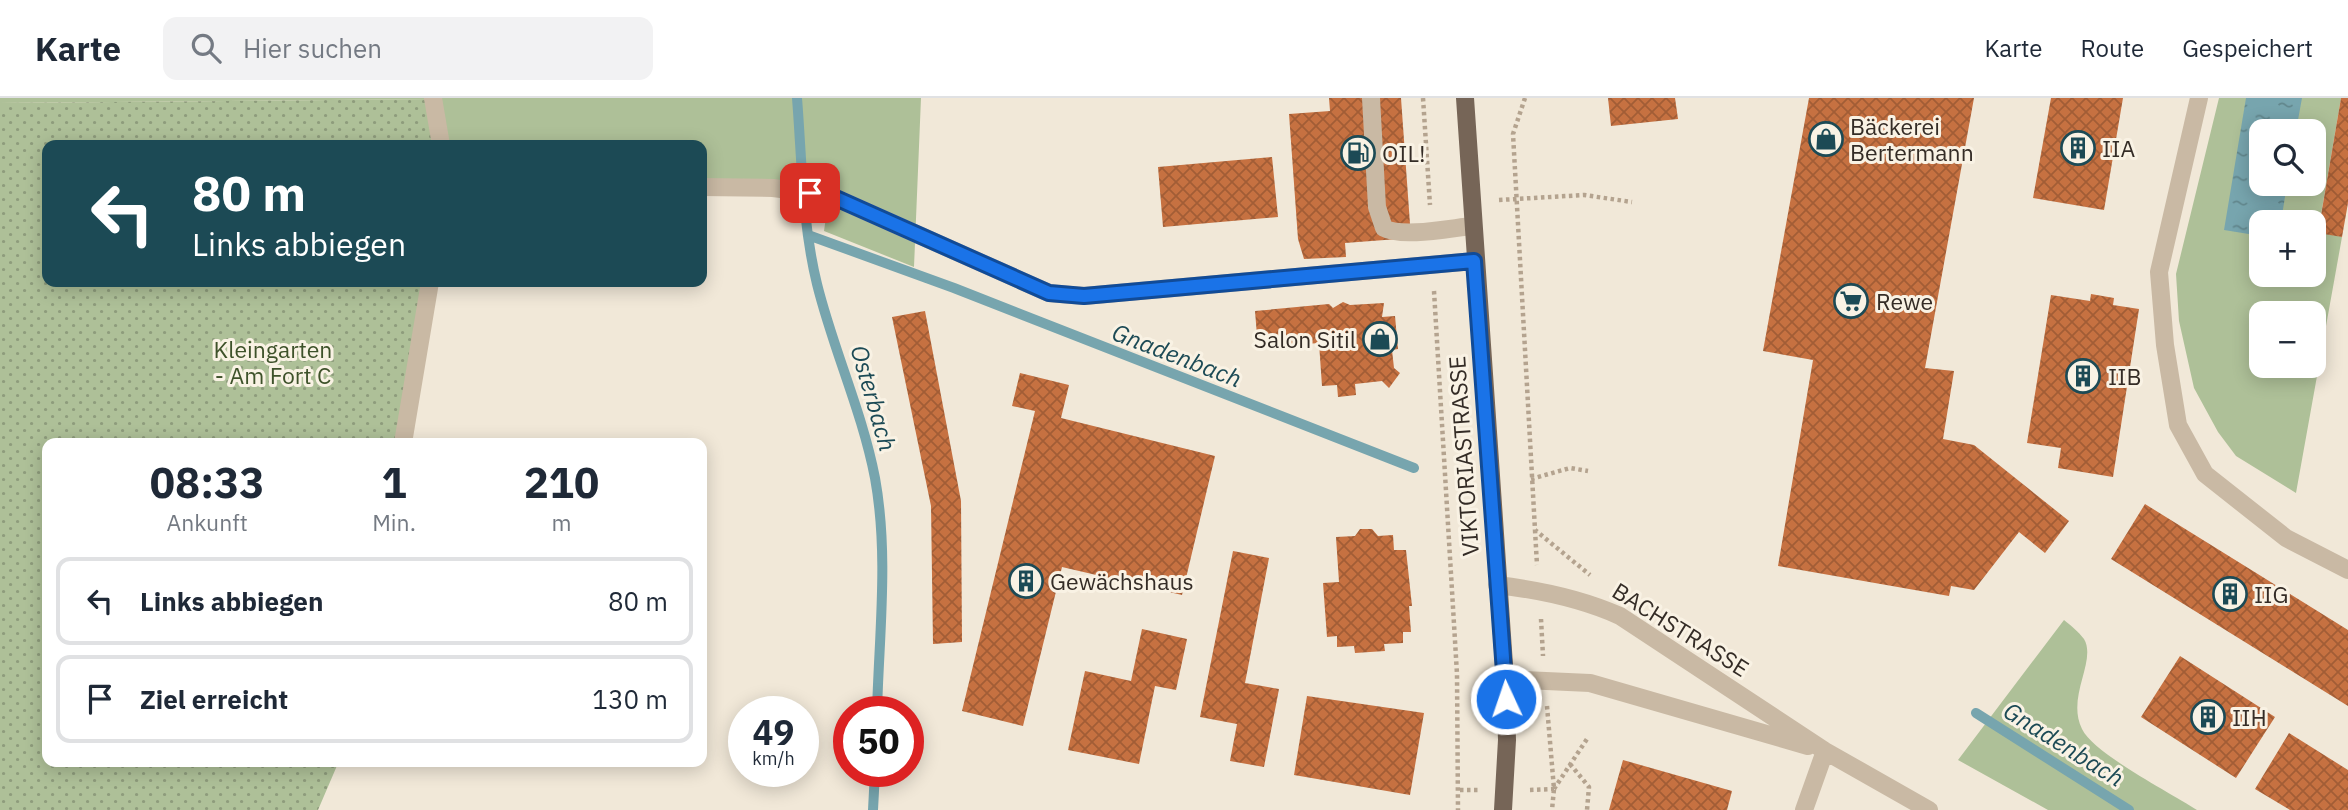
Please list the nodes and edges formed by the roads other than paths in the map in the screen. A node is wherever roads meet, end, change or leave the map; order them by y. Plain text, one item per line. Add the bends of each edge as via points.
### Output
1 (433, 98) edge
2 (1371, 98) edge
3 (1465, 98) edge
4 (2199, 98) edge
5 (440, 140) edge
6 (707, 187) edge
7 (1472, 226) junction
8 (1474, 261) junction
9 (429, 287) edge
10 (404, 438) edge
11 (2348, 570) edge
12 (1497, 585) junction
13 (1505, 679) junction
14 (1825, 751) junction
15 (1503, 810) edge
16 (1804, 810) edge
17 (1929, 810) edge

1 - 5 street
2 - 7 street via 1380,220 1391,232
3 - 7 main road, VIKTORIASTRASSE
4 - 11 street via 2159,272 2178,425 2205,474 2286,538
6 - 8 street via 829,195 1049,293 1084,296
7 - 8 main road, VIKTORIASTRASSE
8 - 12 main road, VIKTORIASTRASSE
9 - 10 street
12 - 13 main road, VIKTORIASTRASSE
12 - 14 street, BACHSTRASSE via 1592,603 1620,616
13 - 14 street, BACHSTRASSE via 1590,683
13 - 15 main road, VIKTORIASTRASSE
14 - 16 street
14 - 17 street, BACHSTRASSE

